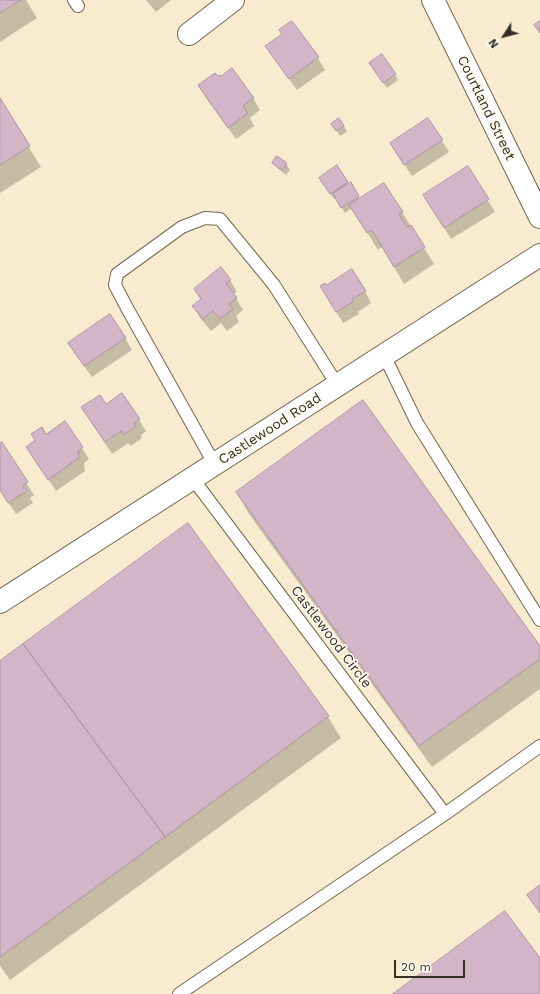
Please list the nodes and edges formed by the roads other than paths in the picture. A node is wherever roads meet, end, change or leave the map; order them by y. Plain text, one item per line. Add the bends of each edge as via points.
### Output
1 (233, 0) edge
2 (433, 0) edge
3 (189, 34) dead end
4 (540, 216) edge
5 (540, 256) edge
6 (384, 355) junction
7 (338, 386) junction
8 (215, 464) junction
9 (193, 479) junction
10 (0, 602) edge
11 (540, 620) edge
12 (540, 746) edge
13 (445, 814) junction
14 (179, 994) edge

1 - 3 street
2 - 4 street, Courtland Street
5 - 6 street, Castlewood Road
6 - 7 street, Castlewood Road
6 - 11 lane via 417,423
7 - 8 street, Castlewood Road
7 - 8 lane via 274,285 220,219 205,218 182,227 117,274 115,285
8 - 9 street, Castlewood Road
9 - 10 street, Castlewood Road
9 - 13 lane, Castlewood Circle
12 - 13 lane
13 - 14 lane

